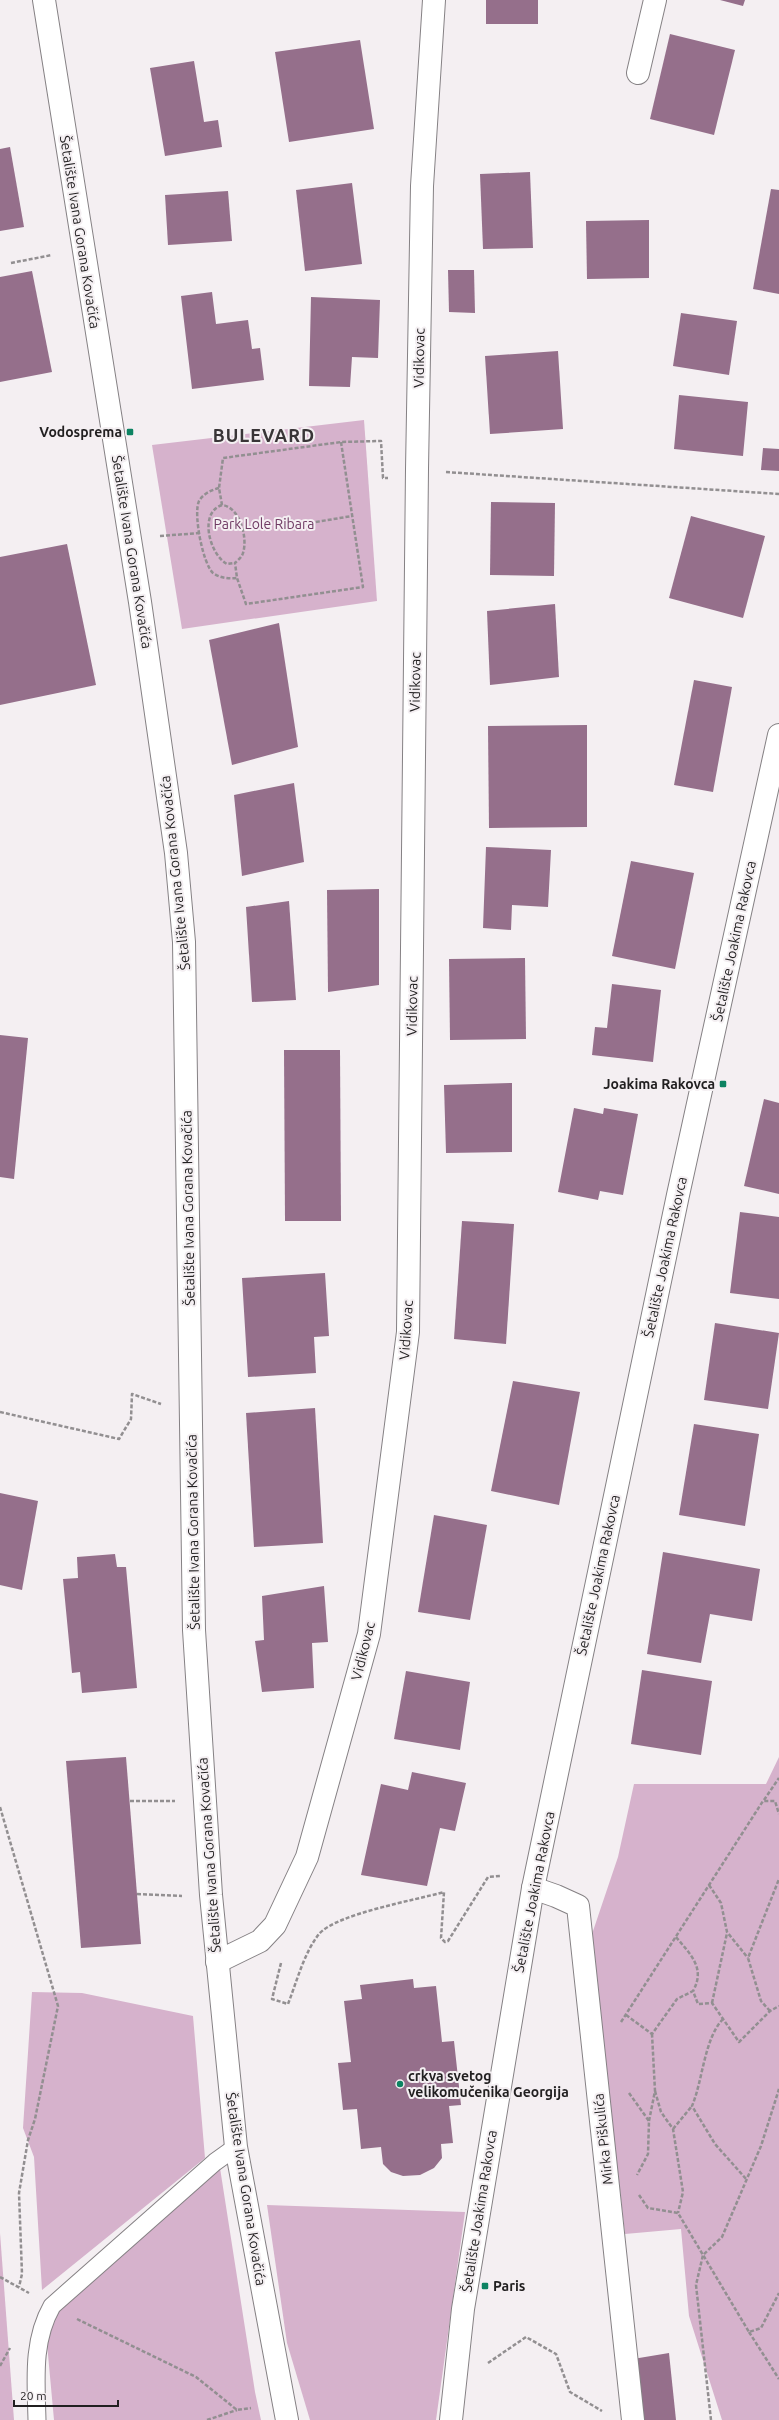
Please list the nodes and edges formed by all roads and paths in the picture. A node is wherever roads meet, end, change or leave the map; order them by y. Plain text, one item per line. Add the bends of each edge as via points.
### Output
1 (44, 0) edge
2 (434, 0) edge
3 (655, 0) edge
4 (638, 73) dead end
5 (52, 255) dead end
6 (11, 263) dead end
7 (342, 442) junction
8 (438, 471) dead end
9 (383, 473) dead end
10 (219, 488) junction
11 (779, 494) edge
12 (222, 505) junction
13 (352, 516) junction
14 (304, 524) dead end
15 (200, 533) junction
16 (158, 536) dead end
17 (235, 562) junction
18 (237, 578) junction
19 (779, 735) edge
20 (164, 1405) dead end
21 (0, 1412) edge
22 (779, 1778) edge
23 (130, 1801) dead end
24 (175, 1801) dead end
25 (763, 1801) junction
26 (0, 1807) edge
27 (779, 1814) edge
28 (500, 1876) dead end
29 (779, 1878) edge
30 (709, 1885) junction
31 (533, 1888) junction
32 (137, 1894) dead end
33 (187, 1896) dead end
34 (727, 1932) junction
35 (676, 1937) junction
36 (748, 1958) junction
37 (275, 1961) dead end
38 (217, 1962) junction
39 (693, 1991) junction
40 (712, 2003) junction
41 (779, 2006) edge
42 (770, 2010) junction
43 (626, 2015) junction
44 (723, 2019) junction
45 (652, 2034) junction
46 (595, 2063) junction
47 (779, 2089) edge
48 (628, 2091) dead end
49 (655, 2091) junction
50 (692, 2106) junction
51 (649, 2121) junction
52 (673, 2129) junction
53 (236, 2148) junction
54 (635, 2178) dead end
55 (747, 2180) junction
56 (636, 2190) dead end
57 (678, 2213) junction
58 (703, 2255) junction
59 (0, 2277) edge
60 (19, 2287) junction
61 (779, 2293) edge
62 (30, 2294) dead end
63 (71, 2316) dead end
64 (749, 2332) junction
65 (487, 2364) dead end
66 (779, 2379) edge
67 (630, 2396) junction
68 (251, 2408) dead end
69 (237, 2410) junction
70 (37, 2420) edge
71 (207, 2420) edge
72 (287, 2420) edge
73 (450, 2420) edge
74 (633, 2420) edge
75 (711, 2420) edge

1 - 38 street, Šetalište Ivana Gorana Kovačića via 145,634 174,838 184,942 194,1630
2 - 38 street, Vidikovac via 422,186 417,438 408,1332 369,1634 307,1857 275,1925 260,1941
3 - 4 street
5 - 6 path
7 - 9 path via 381,441
7 - 10 path via 223,458
7 - 13 path
8 - 11 path
10 - 12 path
10 - 15 path via 211,490 199,500 196,509
12 - 17 path via 235,512 240,521 244,547 243,555
12 - 17 path via 211,514 208,522 213,549 220,560 227,564
13 - 14 path
13 - 18 path via 363,587 246,604
15 - 16 path
15 - 18 path via 206,565 214,573 227,579
17 - 18 path
19 - 31 street, Šetalište Joakima Rakovca via 678,1195
20 - 21 path via 132,1394 131,1419 119,1439
22 - 25 path
23 - 24 path
25 - 27 path via 775,1801
25 - 30 path
26 - 60 path via 58,2006 35,2119 28,2140 19,2193 22,2274
28 - 37 path via 488,1877 445,1942 441,1938 444,1892 343,1919 320,1933 311,1946 288,2004 272,1999 282,1963
29 - 36 path
30 - 34 path via 721,1903
30 - 35 path
31 - 46 street, Mirka Piškulića via 578,1906
31 - 73 street, Šetalište Joakima Rakovca via 463,2309
32 - 33 path
34 - 36 path
34 - 40 path
35 - 39 path via 696,1961 698,1982
35 - 43 path
36 - 42 path via 761,2001
38 - 53 street, Šetalište Ivana Gorana Kovačića
39 - 40 path via 698,2004
39 - 45 path via 677,1999
40 - 44 path
41 - 42 path
42 - 44 path via 739,2042
43 - 45 path
43 - 46 path
44 - 50 path via 713,2029 699,2090
45 - 49 path
46 - 67 street, Mirka Piškulića
47 - 55 path
48 - 51 path
49 - 51 path
49 - 52 path via 661,2112
50 - 52 path
50 - 55 path via 715,2144
51 - 54 path via 648,2154
52 - 57 path via 683,2192
53 - 70 lane via 215,2162 52,2306 40,2331 36,2355
53 - 72 street, Šetalište Ivana Gorana Kovačića
55 - 58 path via 722,2237
56 - 57 path via 648,2208
57 - 58 path
58 - 64 path
58 - 75 path via 696,2285
59 - 60 path
60 - 62 path
61 - 64 path via 761,2328
63 - 69 path via 196,2377
64 - 66 path
65 - 67 path via 526,2337 556,2354 570,2392 605,2413
67 - 74 street, Mirka Piškulića
68 - 69 path
69 - 71 path

